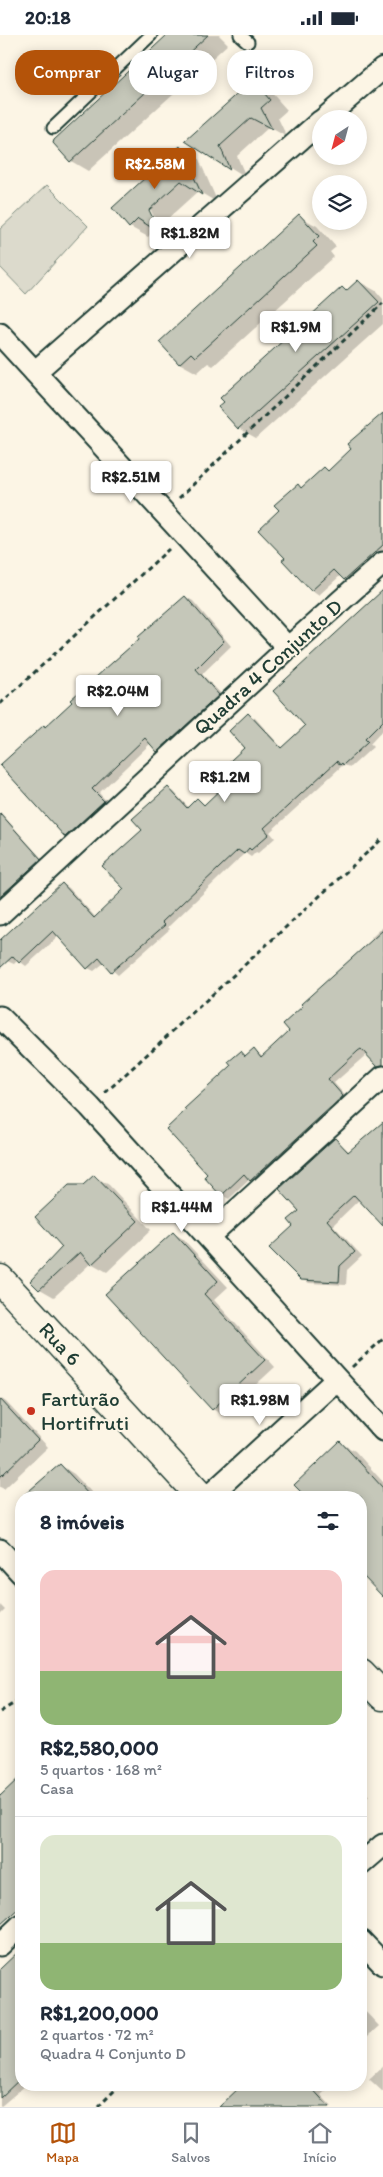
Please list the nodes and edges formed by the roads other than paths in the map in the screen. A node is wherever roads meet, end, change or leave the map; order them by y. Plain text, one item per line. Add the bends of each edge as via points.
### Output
1 (151, 35) edge
2 (383, 68) edge
3 (334, 110) edge
4 (53, 128) dead end
5 (312, 129) edge
6 (0, 334) edge
7 (35, 372) junction
8 (383, 563) edge
9 (288, 648) junction
10 (0, 914) edge
11 (0, 1017) edge
12 (383, 1077) edge
13 (209, 1236) junction
14 (0, 1279) edge
15 (336, 1380) junction
16 (383, 1430) edge
17 (194, 1491) edge
18 (215, 1491) edge
19 (0, 1550) edge
20 (15, 1566) edge
21 (367, 1679) edge
22 (383, 1696) edge
23 (383, 1845) edge
24 (367, 1859) edge
25 (15, 1931) edge
26 (0, 1945) edge
27 (367, 1947) edge
28 (383, 1964) edge

1 - 4 lane
2 - 3 street
5 - 7 street
6 - 7 street
7 - 9 street
8 - 9 street, Quadra 4 Conjunto D
9 - 10 street, Quadra 4 Conjunto D
11 - 13 street via 90,1107
12 - 13 street
13 - 15 street
14 - 17 street, Rua 6
15 - 16 street
15 - 18 street
19 - 20 street
21 - 22 street
23 - 24 street
25 - 26 street
27 - 28 street

